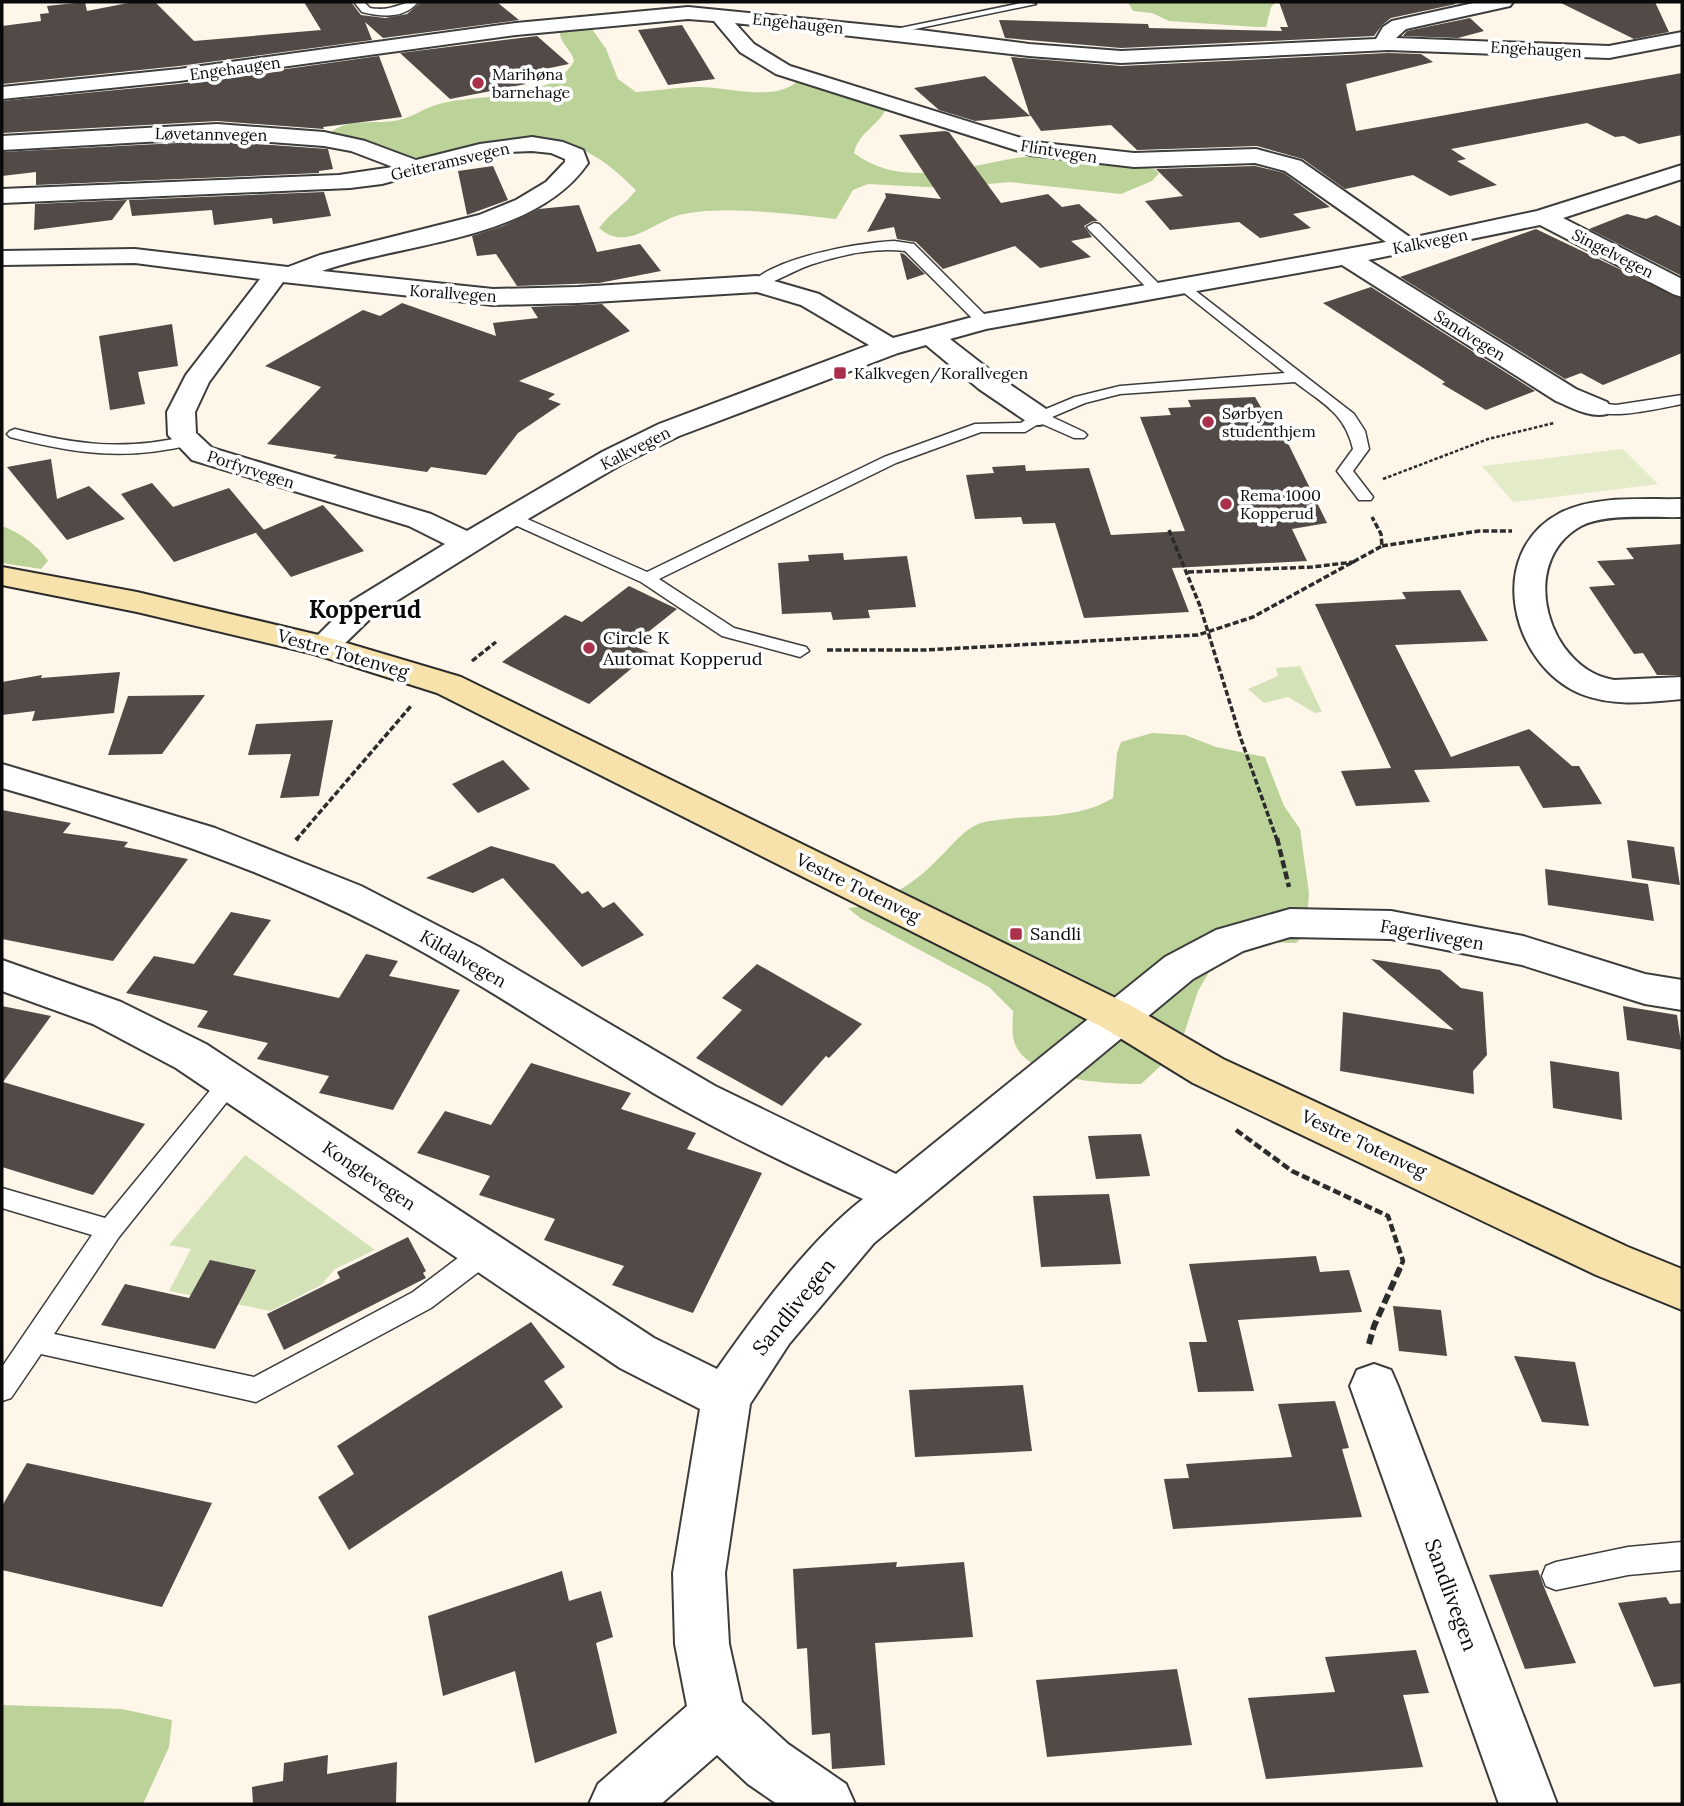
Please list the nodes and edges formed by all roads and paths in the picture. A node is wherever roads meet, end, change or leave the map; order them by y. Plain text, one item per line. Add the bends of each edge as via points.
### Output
1 (359, 2) edge
2 (413, 2) edge
3 (1503, 2) edge
4 (1031, 4) dead end
5 (503, 12) dead end
6 (720, 15) junction
7 (516, 29) junction
8 (886, 32) junction
9 (1682, 38) edge
10 (1388, 44) junction
11 (2, 93) edge
12 (2, 143) edge
13 (416, 168) junction
14 (1682, 172) edge
15 (2, 196) edge
16 (1543, 217) junction
17 (1094, 227) dead end
18 (1118, 233) dead end
19 (1407, 246) junction
20 (1346, 257) junction
21 (2, 258) edge
22 (284, 274) junction
23 (757, 284) junction
24 (1170, 287) junction
25 (1682, 289) edge
26 (984, 322) junction
27 (929, 335) junction
28 (889, 347) junction
29 (1297, 377) junction
30 (1682, 400) edge
31 (1597, 408) junction
32 (1039, 417) junction
33 (15, 434) dead end
34 (1079, 435) dead end
35 (188, 441) junction
36 (1365, 497) junction
37 (1682, 508) edge
38 (510, 517) junction
39 (1169, 530) dead end
40 (1544, 537) junction
41 (468, 543) junction
42 (1382, 546) junction
43 (1358, 561) junction
44 (1187, 572) junction
45 (2, 576) edge
46 (646, 578) junction
47 (1206, 632) junction
48 (323, 646) junction
49 (800, 650) joint
50 (442, 682) junction
51 (1682, 688) edge
52 (2, 776) edge
53 (275, 864) junction
54 (1290, 923) junction
55 (2, 975) edge
56 (1682, 995) edge
57 (1116, 1016) junction
58 (230, 1082) junction
59 (1229, 1125) dead end
60 (900, 1196) junction
61 (2, 1198) edge
62 (110, 1230) junction
63 (484, 1252) junction
64 (1682, 1290) edge
65 (34, 1341) junction
66 (1374, 1386) joint
67 (2, 1389) edge
68 (726, 1398) junction
69 (1682, 1556) edge
70 (1556, 1576) dead end
71 (717, 1717) junction
72 (618, 1804) edge
73 (826, 1804) edge
74 (1528, 1804) edge

1 - 2 lane via 366,10 387,12
3 - 10 street via 1399,24 1390,31
4 - 8 lane
5 - 7 street
6 - 7 street, Engehaugen via 674,14
6 - 8 street, Engehaugen
6 - 19 street, Flintvegen via 748,51 783,69 1031,148 1134,160 1232,155 1274,159 1308,176
7 - 11 street, Engehaugen via 180,75
8 - 10 street, Engehaugen via 1121,57
9 - 10 street, Engehaugen via 1609,52
12 - 13 street, Løvetannvegen via 217,131 324,139
13 - 15 street, Geiteramsvegen via 378,178 279,187
13 - 22 street, Geiteramsvegen via 528,144 565,149 578,163 551,190 485,220
14 - 16 street, Kalkvegen
16 - 19 street, Kalkvegen
16 - 25 street, Singelvegen
17 - 24 lane
18 - 24 lane
19 - 20 street, Kalkvegen
20 - 24 street, Kalkvegen
20 - 31 street, Sandvegen via 1566,396
21 - 22 street, Korallvegen via 135,256
22 - 23 street, Korallvegen via 493,297
22 - 35 street, Porfyrvegen via 196,381 181,412 182,435
23 - 26 lane via 783,268 872,247 901,245 909,247
23 - 28 street, Korallvegen via 782,287 817,301
24 - 26 street, Kalkvegen
24 - 29 lane
26 - 27 street, Kalkvegen
27 - 28 street, Kalkvegen
27 - 32 street
28 - 38 street, Kalkvegen via 669,430
29 - 32 lane via 1119,390
29 - 36 lane via 1349,418 1357,431 1361,449 1345,471
30 - 31 lane via 1616,410
31 - 36 path via 1428,460 1380,480
32 - 34 lane
32 - 46 lane via 1025,427 980,427 890,460
33 - 35 lane via 87,450 126,453
35 - 41 street, Porfyrvegen via 202,454 420,520
36 - 42 path
37 - 40 street via 1574,517
38 - 41 street, Kalkvegen
38 - 46 lane
39 - 44 path
40 - 42 path via 1491,529
40 - 51 street via 1533,562 1529,594 1535,625 1552,655 1580,681 1605,690
41 - 48 street, Kalkvegen via 363,608
42 - 43 path
43 - 44 path
43 - 47 path via 1253,617
44 - 47 path
45 - 48 main road, Vestre Totenveg
46 - 49 lane via 728,632
47 - 49 path via 926,649
47 - 54 path via 1283,855
48 - 50 main road, Vestre Totenveg
50 - 53 path via 412,705
50 - 57 main road, Vestre Totenveg
52 - 53 street, Kildalvegen
53 - 60 street, Kildalvegen via 394,919 675,1084
54 - 56 street, Fagerlivegen via 1391,925 1523,951 1645,989
54 - 57 street, Fagerlivegen via 1230,940 1179,968
55 - 58 street, Konglevegen via 107,1013 191,1056
57 - 60 street, Sandlivegen
57 - 64 main road, Vestre Totenveg via 1208,1071
58 - 62 lane
58 - 63 street, Konglevegen
59 - 66 path via 1292,1171 1388,1216 1403,1261 1365,1358
60 - 68 street, Sandlivegen via 858,1229 772,1329
61 - 62 lane
62 - 65 lane
63 - 65 lane via 422,1300 256,1390
63 - 68 street, Konglevegen via 637,1353
65 - 67 lane
66 - 74 street, Sandlivegen
68 - 71 street, Sandlivegen via 699,1573 702,1644
69 - 70 lane via 1628,1561
71 - 72 street
71 - 73 street via 768,1764

